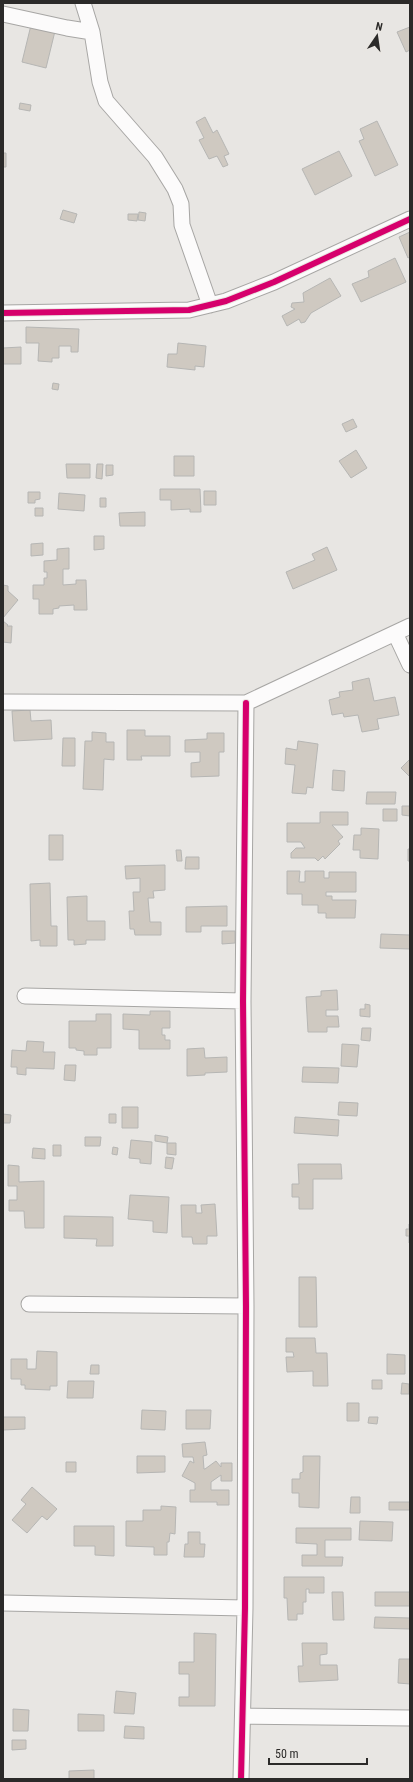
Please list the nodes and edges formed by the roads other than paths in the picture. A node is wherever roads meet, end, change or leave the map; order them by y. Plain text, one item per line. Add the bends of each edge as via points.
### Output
1 (84, 3) edge
2 (3, 14) edge
3 (92, 32) junction
4 (410, 219) edge
5 (210, 305) junction
6 (3, 313) edge
7 (410, 626) edge
8 (394, 633) junction
9 (410, 665) edge
10 (3, 702) edge
11 (246, 703) junction
12 (25, 996) dead end
13 (243, 1001) junction
14 (29, 1304) dead end
15 (246, 1306) junction
16 (3, 1603) edge
17 (245, 1608) junction
18 (243, 1716) junction
19 (410, 1718) edge
20 (241, 1779) edge

1 - 3 street
2 - 3 street
3 - 5 street via 100,82 106,101 155,157 175,189 181,204 182,225
4 - 5 street via 274,282
5 - 6 street via 189,310
7 - 8 street
8 - 9 street
8 - 11 street
10 - 11 street
11 - 13 street
12 - 13 street
13 - 15 street
14 - 15 street
15 - 17 street
16 - 17 street
17 - 18 street
18 - 19 street
18 - 20 street

